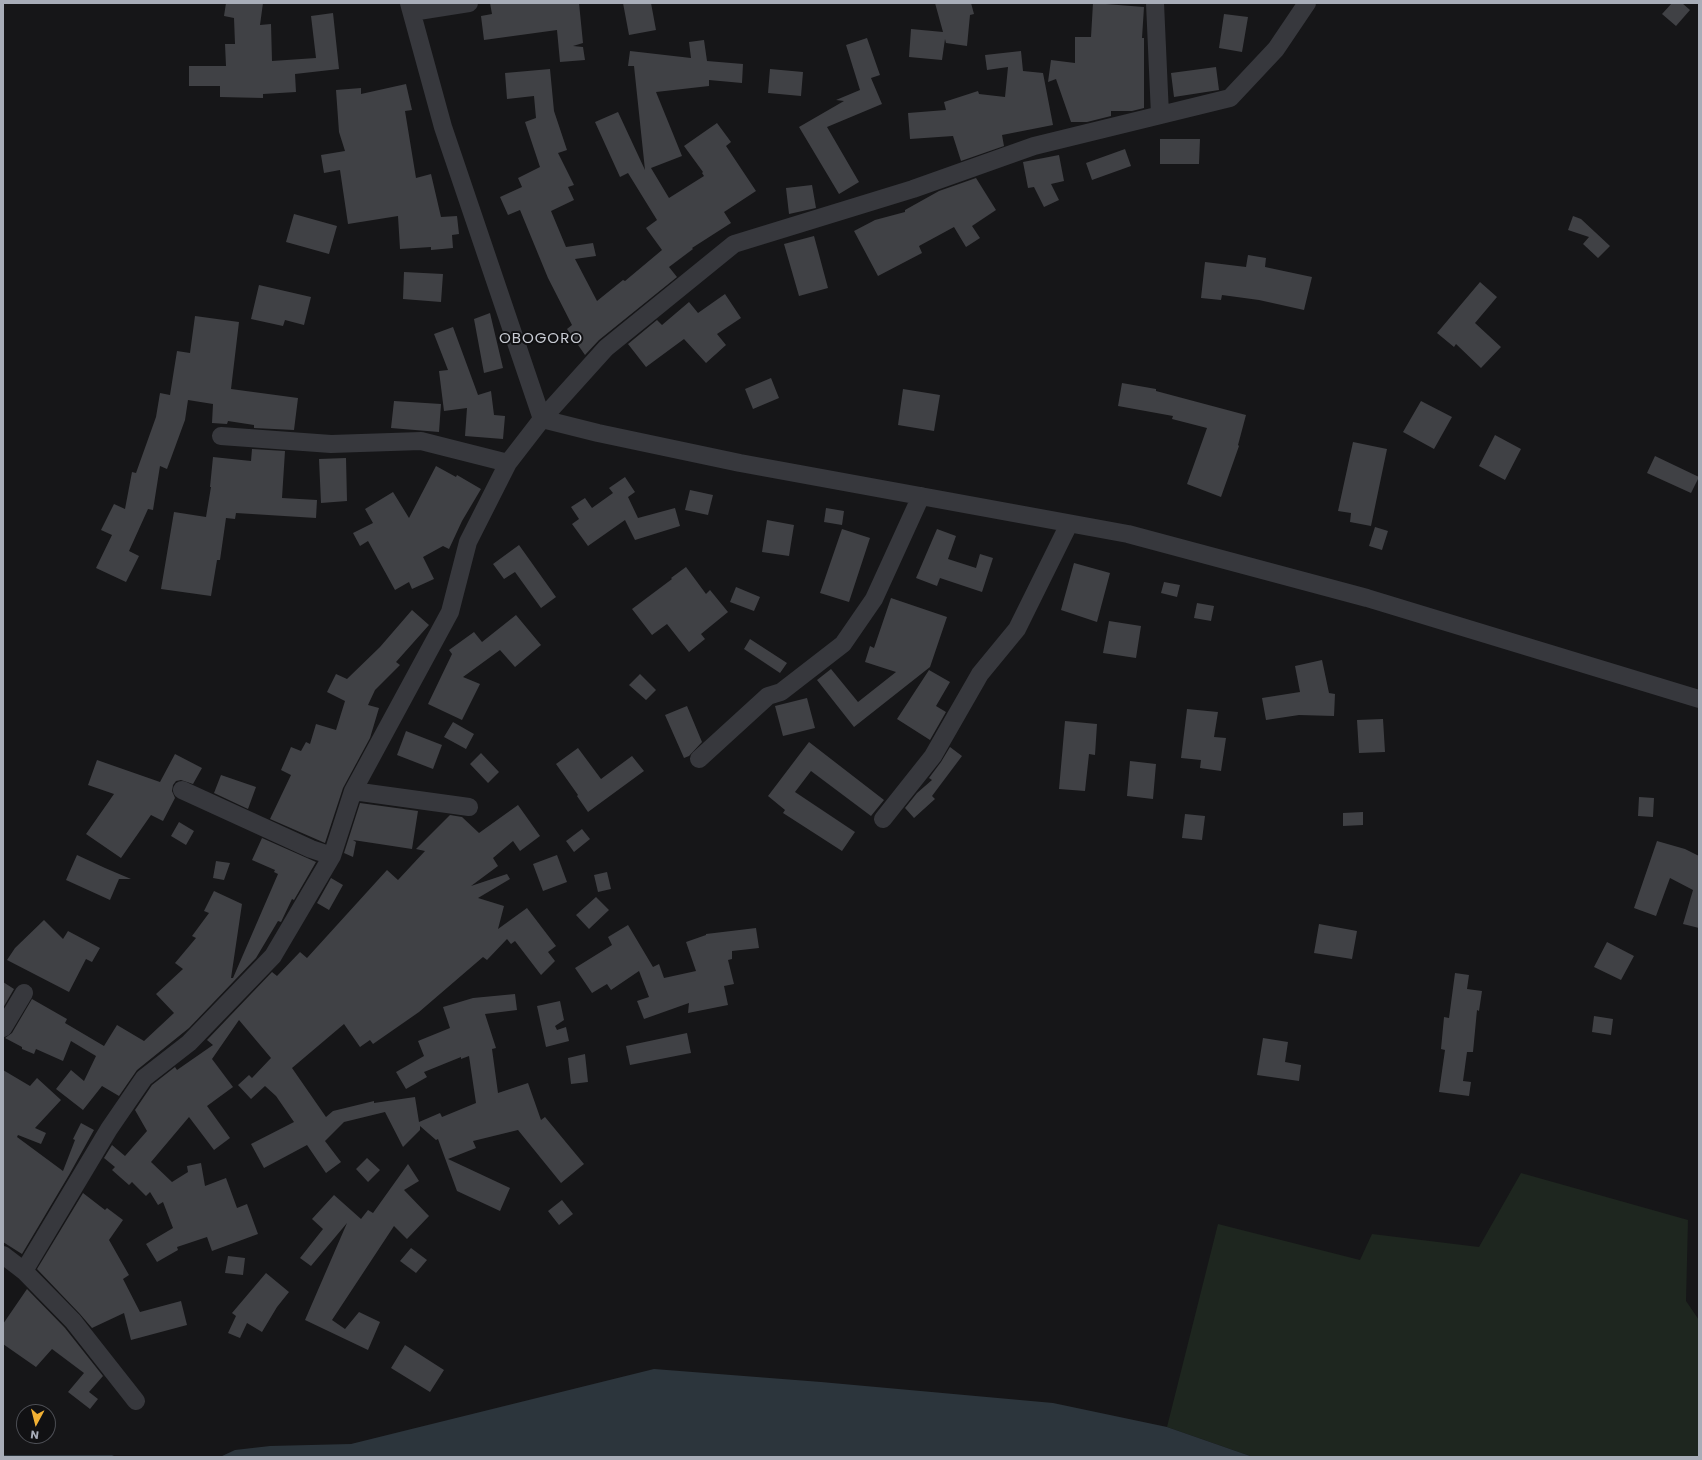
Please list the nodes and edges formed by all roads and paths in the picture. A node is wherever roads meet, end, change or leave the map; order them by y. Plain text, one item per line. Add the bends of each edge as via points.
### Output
1 (469, 3) edge
2 (1307, 3) edge
3 (1156, 4) edge
4 (410, 8) edge
5 (1160, 115) junction
6 (542, 419) junction
7 (221, 436) dead end
8 (508, 463) junction
9 (921, 496) junction
10 (1069, 524) junction
11 (1699, 699) edge
12 (700, 759) dead end
13 (182, 790) dead end
14 (353, 791) junction
15 (469, 807) dead end
16 (883, 819) dead end
17 (332, 856) junction
18 (24, 992) dead end
19 (3, 1028) edge
20 (3, 1255) edge
21 (24, 1271) junction
22 (136, 1401) dead end

1 - 4 street
2 - 5 street via 1276,49 1230,98
3 - 5 street
4 - 6 street via 443,127
5 - 6 street via 1034,146 913,189 734,244 606,348
6 - 8 street
6 - 9 street via 740,463
7 - 8 street via 331,444 421,441
8 - 14 street via 468,542 450,612
9 - 10 street
9 - 12 street via 874,599 842,644 781,692 768,696
10 - 11 street via 1128,534 1368,598
10 - 16 street via 1017,629 980,674 933,756
13 - 17 street via 311,849
14 - 15 street
14 - 17 street
17 - 21 street via 273,956 189,1044 144,1078 109,1129
18 - 19 street
20 - 21 street
21 - 22 street via 74,1321

